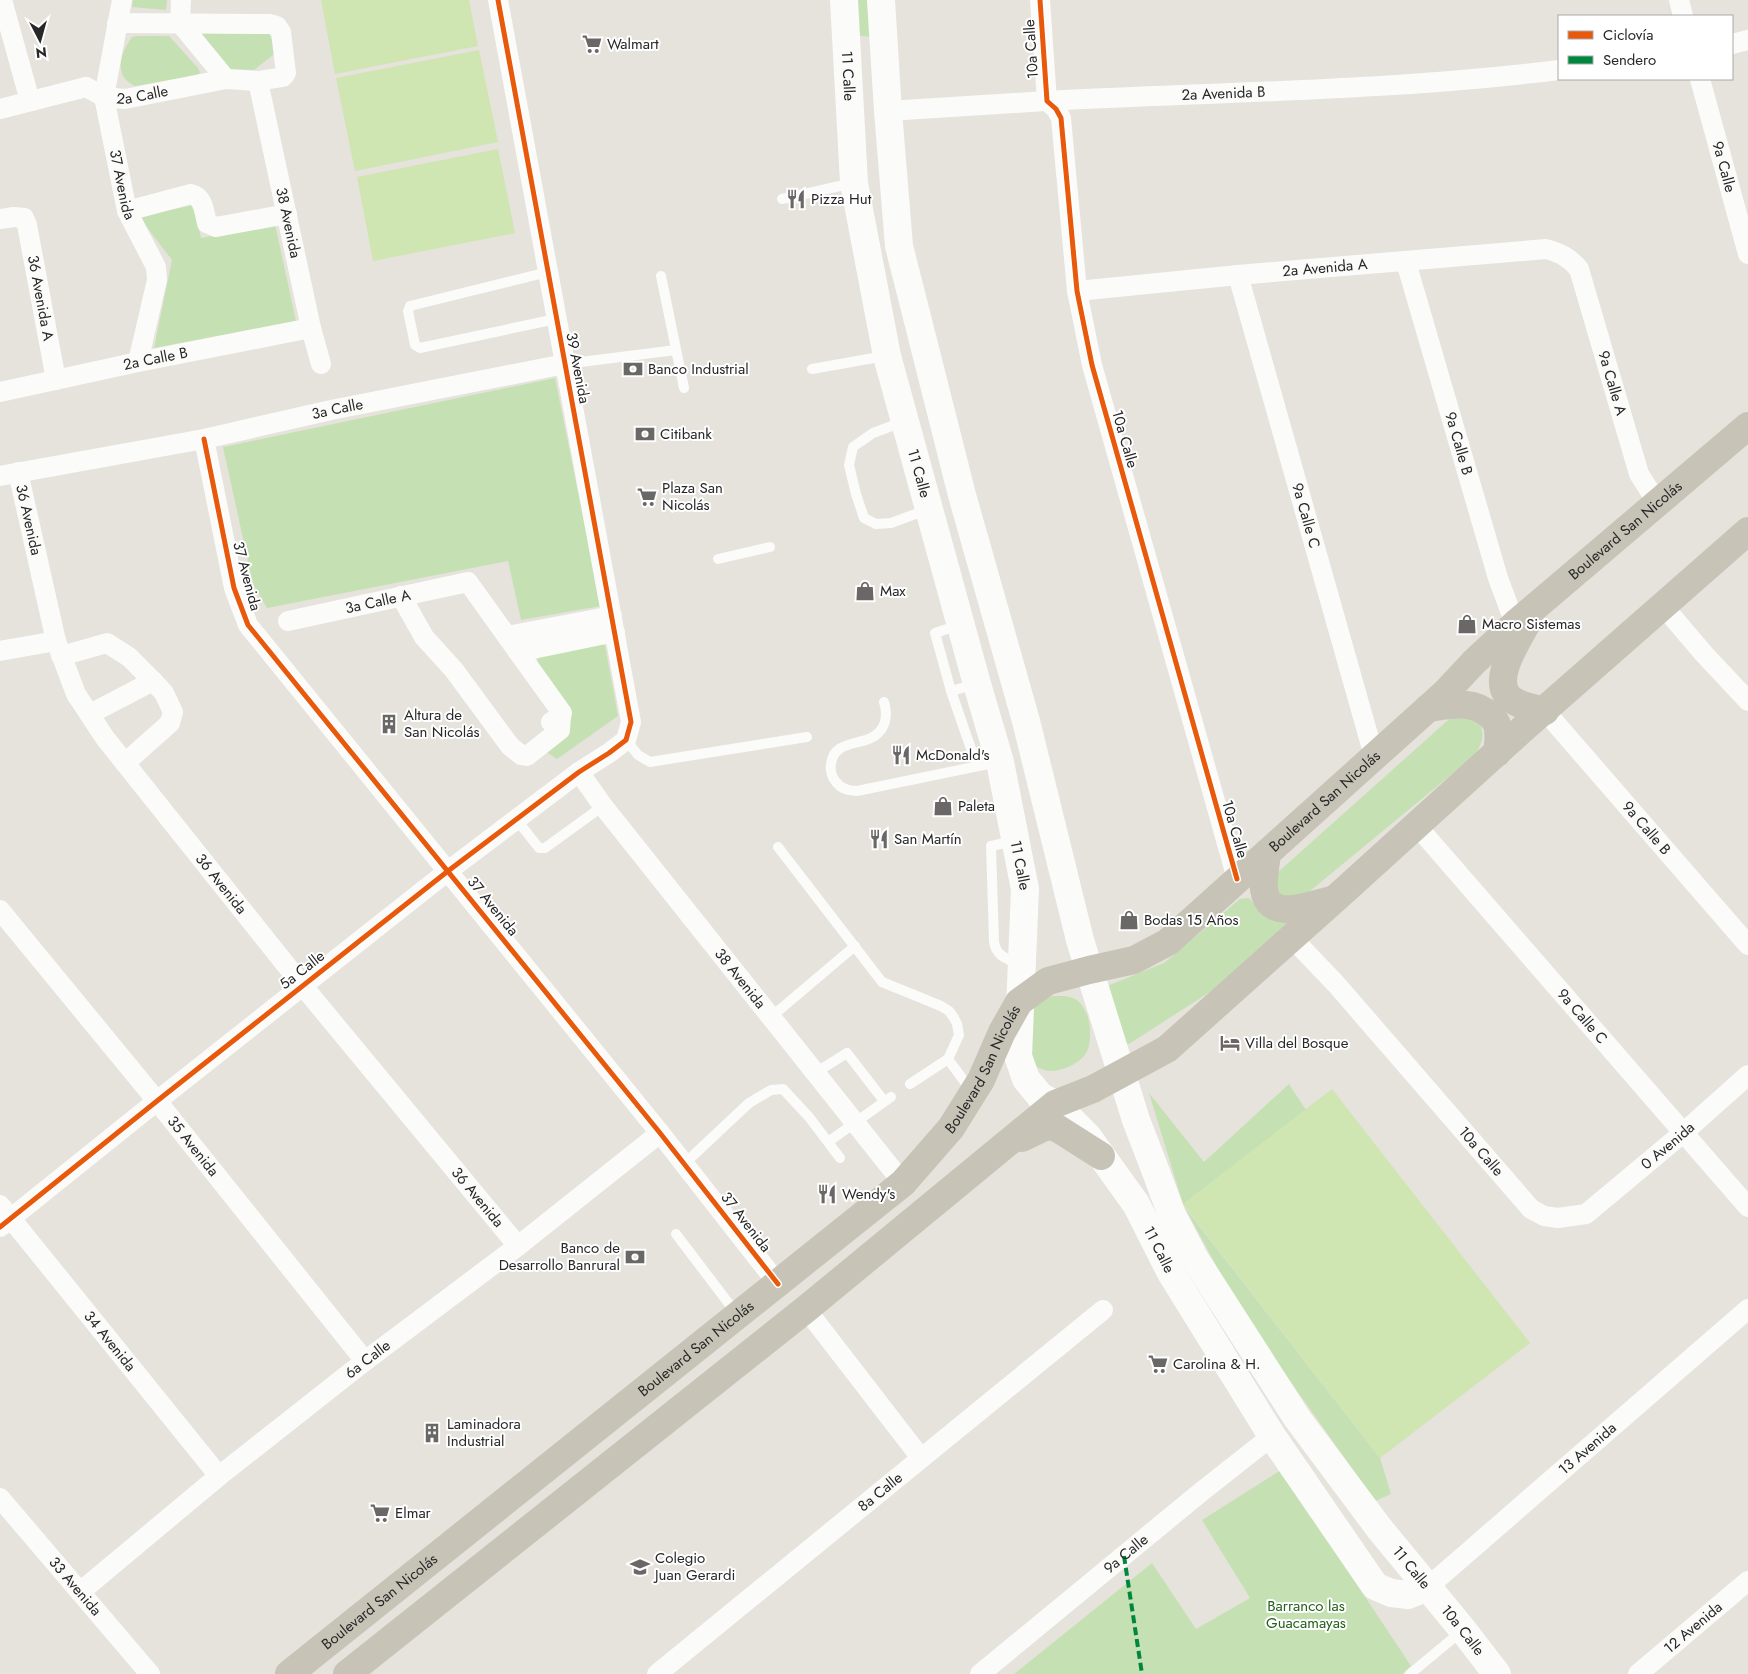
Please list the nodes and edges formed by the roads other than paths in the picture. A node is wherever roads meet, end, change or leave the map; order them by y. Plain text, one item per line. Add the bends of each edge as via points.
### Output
1 (2, 0) edge
2 (122, 0) edge
3 (181, 0) edge
4 (498, 0) edge
5 (844, 0) edge
6 (881, 0) edge
7 (1040, 0) edge
8 (1679, 0) edge
9 (1683, 15) edge
10 (117, 23) junction
11 (180, 23) junction
12 (1748, 40) edge
13 (1733, 44) edge
14 (1558, 70) edge
15 (226, 79) junction
16 (1700, 80) edge
17 (258, 81) junction
18 (104, 97) junction
19 (30, 101) junction
20 (1046, 101) junction
21 (0, 109) edge
22 (888, 111) junction
23 (854, 183) junction
24 (782, 199) dead end
25 (127, 211) junction
26 (287, 214) junction
27 (0, 220) edge
28 (1748, 254) edge
29 (1571, 260) joint
30 (1406, 262) junction
31 (548, 272) junction
32 (1238, 275) junction
33 (661, 276) dead end
34 (1077, 291) junction
35 (556, 319) junction
36 (311, 328) junction
37 (676, 350) junction
38 (886, 356) junction
39 (138, 362) junction
40 (321, 364) dead end
41 (565, 364) junction
42 (812, 369) dead end
43 (56, 380) junction
44 (684, 388) dead end
45 (0, 392) edge
46 (905, 421) junction
47 (1748, 426) edge
48 (204, 439) junction
49 (9, 474) edge
50 (1658, 504) junction
51 (930, 509) junction
52 (1748, 531) edge
53 (770, 548) dead end
54 (718, 559) dead end
55 (401, 596) junction
56 (1664, 607) junction
57 (1525, 616) junction
58 (288, 621) dead end
59 (614, 624) junction
60 (962, 624) junction
61 (512, 644) junction
62 (58, 648) junction
63 (0, 651) edge
64 (153, 681) junction
65 (977, 684) junction
66 (951, 691) junction
67 (1748, 701) edge
68 (884, 702) dead end
69 (1428, 708) junction
70 (1545, 711) junction
71 (90, 714) junction
72 (807, 737) dead end
73 (626, 740) junction
74 (1497, 753) junction
75 (1374, 756) junction
76 (125, 763) junction
77 (988, 764) junction
78 (579, 772) junction
79 (603, 806) junction
80 (516, 819) junction
81 (1417, 826) junction
82 (778, 846) dead end
83 (1267, 853) junction
84 (448, 871) junction
85 (1237, 879) junction
86 (1335, 899) junction
87 (0, 910) edge
88 (1292, 938) junction
89 (1748, 945) edge
90 (855, 946) junction
91 (1089, 970) junction
92 (302, 985) junction
93 (1019, 1002) junction
94 (770, 1017) junction
95 (948, 1058) junction
96 (815, 1073) junction
97 (1123, 1074) junction
98 (1748, 1075) edge
99 (910, 1084) dead end
100 (972, 1093) junction
101 (157, 1101) junction
102 (1055, 1104) junction
103 (854, 1122) junction
104 (660, 1133) junction
105 (1683, 1133) junction
106 (828, 1142) junction
107 (1000, 1149) junction
108 (1101, 1156) junction
109 (840, 1158) dead end
110 (684, 1164) junction
111 (903, 1183) junction
112 (1748, 1207) edge
113 (1586, 1214) joint
114 (4, 1217) edge
115 (676, 1234) dead end
116 (518, 1246) junction
117 (778, 1284) junction
118 (806, 1309) junction
119 (1748, 1309) edge
120 (1103, 1310) dead end
121 (739, 1316) junction
122 (365, 1361) junction
123 (1272, 1436) junction
124 (921, 1458) junction
125 (219, 1476) junction
126 (0, 1498) edge
127 (1748, 1581) edge
128 (1428, 1587) junction
129 (80, 1592) junction
130 (1463, 1630) junction
131 (150, 1674) edge
132 (289, 1674) edge
133 (347, 1674) edge
134 (657, 1674) edge
135 (980, 1674) edge
136 (1410, 1674) edge
137 (1497, 1674) edge
138 (1638, 1674) edge

1 - 19 street
2 - 10 street, 37 Avenida
3 - 11 street
4 - 31 street, 39 Avenida
5 - 23 main road, 11 Calle
6 - 22 main road, 11 Calle
7 - 20 street, 10a Calle
8 - 9 street
10 - 11 street
10 - 18 street, 37 Avenida
11 - 15 street
11 - 17 street, 2a Calle via 276,26 281,32 286,73 283,77
12 - 13 street
14 - 20 street, 2a Avenida B via 1346,88
15 - 17 street, 2a Calle
15 - 18 street, 2a Calle via 125,99
16 - 28 street, 9a Calle
17 - 26 street, 38 Avenida
18 - 19 street, 2a Calle via 86,87
18 - 25 street, 37 Avenida
19 - 21 street, 2a Calle
20 - 22 street, 2a Avenida B
20 - 34 street, 10a Calle via 1061,118
22 - 91 main road, 11 Calle via 899,246
23 - 24 lane
23 - 38 main road, 11 Calle
25 - 26 street via 191,194 202,202 207,223 216,227
25 - 39 street, 37 Avenida via 156,267 157,280
26 - 36 street, 38 Avenida
27 - 43 street, 36 Avenida A via 24,218 27,224
29 - 30 street, 2a Avenida A via 1546,249
29 - 50 street, 9a Calle A via 1579,269 1638,474
30 - 32 street, 2a Avenida A
30 - 57 street, 9a Calle B via 1495,568
31 - 35 street, 39 Avenida
31 - 35 lane via 410,306 408,311 415,345 420,348
32 - 34 street, 2a Avenida A
32 - 75 street, 9a Calle C
33 - 37 lane
34 - 85 street, 10a Calle via 1092,365
35 - 41 street, 39 Avenida
36 - 39 street, 2a Calle B
36 - 40 street, 38 Avenida
37 - 41 lane, 3a Calle
37 - 44 lane
38 - 42 lane
38 - 46 main road, 11 Calle
39 - 43 street, 2a Calle B
41 - 48 street, 3a Calle via 331,410
41 - 59 street, 39 Avenida
43 - 45 street, 2a Calle B
46 - 51 main road, 11 Calle
46 - 51 lane via 874,433 854,446 848,465 856,494 864,518 876,524 891,523
47 - 50 main road, Boulevard San Nicolás
48 - 49 street, 3a Calle
48 - 84 street, 37 Avenida via 234,588 248,625
49 - 62 street, 36 Avenida
50 - 57 main road, Boulevard San Nicolás
51 - 60 main road, 11 Calle
52 - 56 main road
53 - 54 lane
55 - 58 street, 3a Calle A
55 - 61 street, 3a Calle A via 468,582
55 - 61 street via 424,637 454,670 510,746 527,756 560,730 556,719 562,713
56 - 67 street
56 - 70 main road
57 - 69 main road, Boulevard San Nicolás
57 - 70 main road via 1502,677 1504,691 1520,704
59 - 61 street
59 - 73 street, 39 Avenida via 631,722
60 - 65 main road, 11 Calle
60 - 66 lane via 935,633
62 - 63 street
62 - 64 street via 107,643 129,657
62 - 71 street, 36 Avenida via 76,694
64 - 71 street
64 - 76 street via 164,693 173,712 170,723
65 - 66 lane
65 - 77 main road, 11 Calle
66 - 77 lane
68 - 77 lane via 886,710 881,730 868,739 844,746 832,759 830,770 840,786 857,791
69 - 74 main road via 1457,704 1472,705 1486,711 1498,728
69 - 75 main road, Boulevard San Nicolás
70 - 74 main road
70 - 89 street, 9a Calle B
71 - 76 street, 36 Avenida
72 - 73 lane via 650,762 638,755
73 - 78 street, 5a Calle
74 - 81 main road
75 - 83 main road, Boulevard San Nicolás
76 - 92 street, 36 Avenida
77 - 93 main road, 11 Calle via 1004,844 1025,889
78 - 79 street, 38 Avenida
78 - 80 street, 5a Calle
79 - 80 lane via 545,848 539,848
79 - 94 street, 38 Avenida
80 - 84 street, 5a Calle
81 - 86 main road
81 - 105 street, 9a Calle C
82 - 90 lane
83 - 85 main road, Boulevard San Nicolás
83 - 86 main road via 1263,886 1273,905 1296,909
84 - 92 street, 5a Calle
84 - 104 street, 37 Avenida
85 - 91 main road, Boulevard San Nicolás via 1168,942 1134,960
86 - 88 main road
87 - 101 street, 35 Avenida
88 - 97 main road via 1167,1049
88 - 113 street, 10a Calle via 1336,984 1531,1209 1544,1216 1558,1218
90 - 94 lane
90 - 95 lane via 882,982 949,1011 959,1035
91 - 93 main road, Boulevard San Nicolás via 1048,981
91 - 97 main road, 11 Calle
92 - 101 street, 5a Calle
92 - 116 street, 36 Avenida
93 - 100 main road, Boulevard San Nicolás
93 - 102 main road, 11 Calle via 1018,1056 1026,1079 1040,1096
94 - 96 street, 38 Avenida
95 - 99 lane
95 - 100 lane
96 - 103 street, 38 Avenida
96 - 103 lane via 847,1053 887,1099
97 - 102 main road via 1093,1090
97 - 128 main road, 11 Calle via 1136,1120 1172,1215 1195,1259 1297,1418 1379,1528
98 - 105 street, 0 Avenida
100 - 111 main road, Boulevard San Nicolás via 951,1128
101 - 114 street, 5a Calle
101 - 122 street, 35 Avenida
102 - 107 main road
102 - 108 main road, 11 Calle via 1088,1137
103 - 106 lane
103 - 111 street, 38 Avenida
104 - 110 street, 37 Avenida
104 - 116 street, 6a Calle
105 - 112 street, 9a Calle C
105 - 113 street, 0 Avenida
106 - 109 lane
106 - 110 lane via 783,1089 771,1090 749,1103
107 - 108 main road via 1046,1126 1056,1128
107 - 118 main road
108 - 123 main road, 11 Calle via 1136,1204 1171,1273
110 - 117 street, 37 Avenida
111 - 117 main road, Boulevard San Nicolás
114 - 125 street, 34 Avenida
115 - 121 lane
116 - 122 street, 6a Calle
117 - 121 main road, Boulevard San Nicolás
118 - 124 street
118 - 133 main road
119 - 128 street, 13 Avenida
120 - 124 street, 8a Calle
121 - 132 main road, Boulevard San Nicolás
122 - 125 street, 6a Calle
123 - 128 main road, 11 Calle via 1375,1586 1391,1593 1408,1595
123 - 135 street, 9a Calle
124 - 134 street, 8a Calle
125 - 129 street, 6a Calle
126 - 129 street, 33 Avenida
127 - 138 street, 12 Avenida
128 - 130 main road, 10a Calle
129 - 131 street, 33 Avenida
130 - 136 lane
130 - 137 main road, 10a Calle

